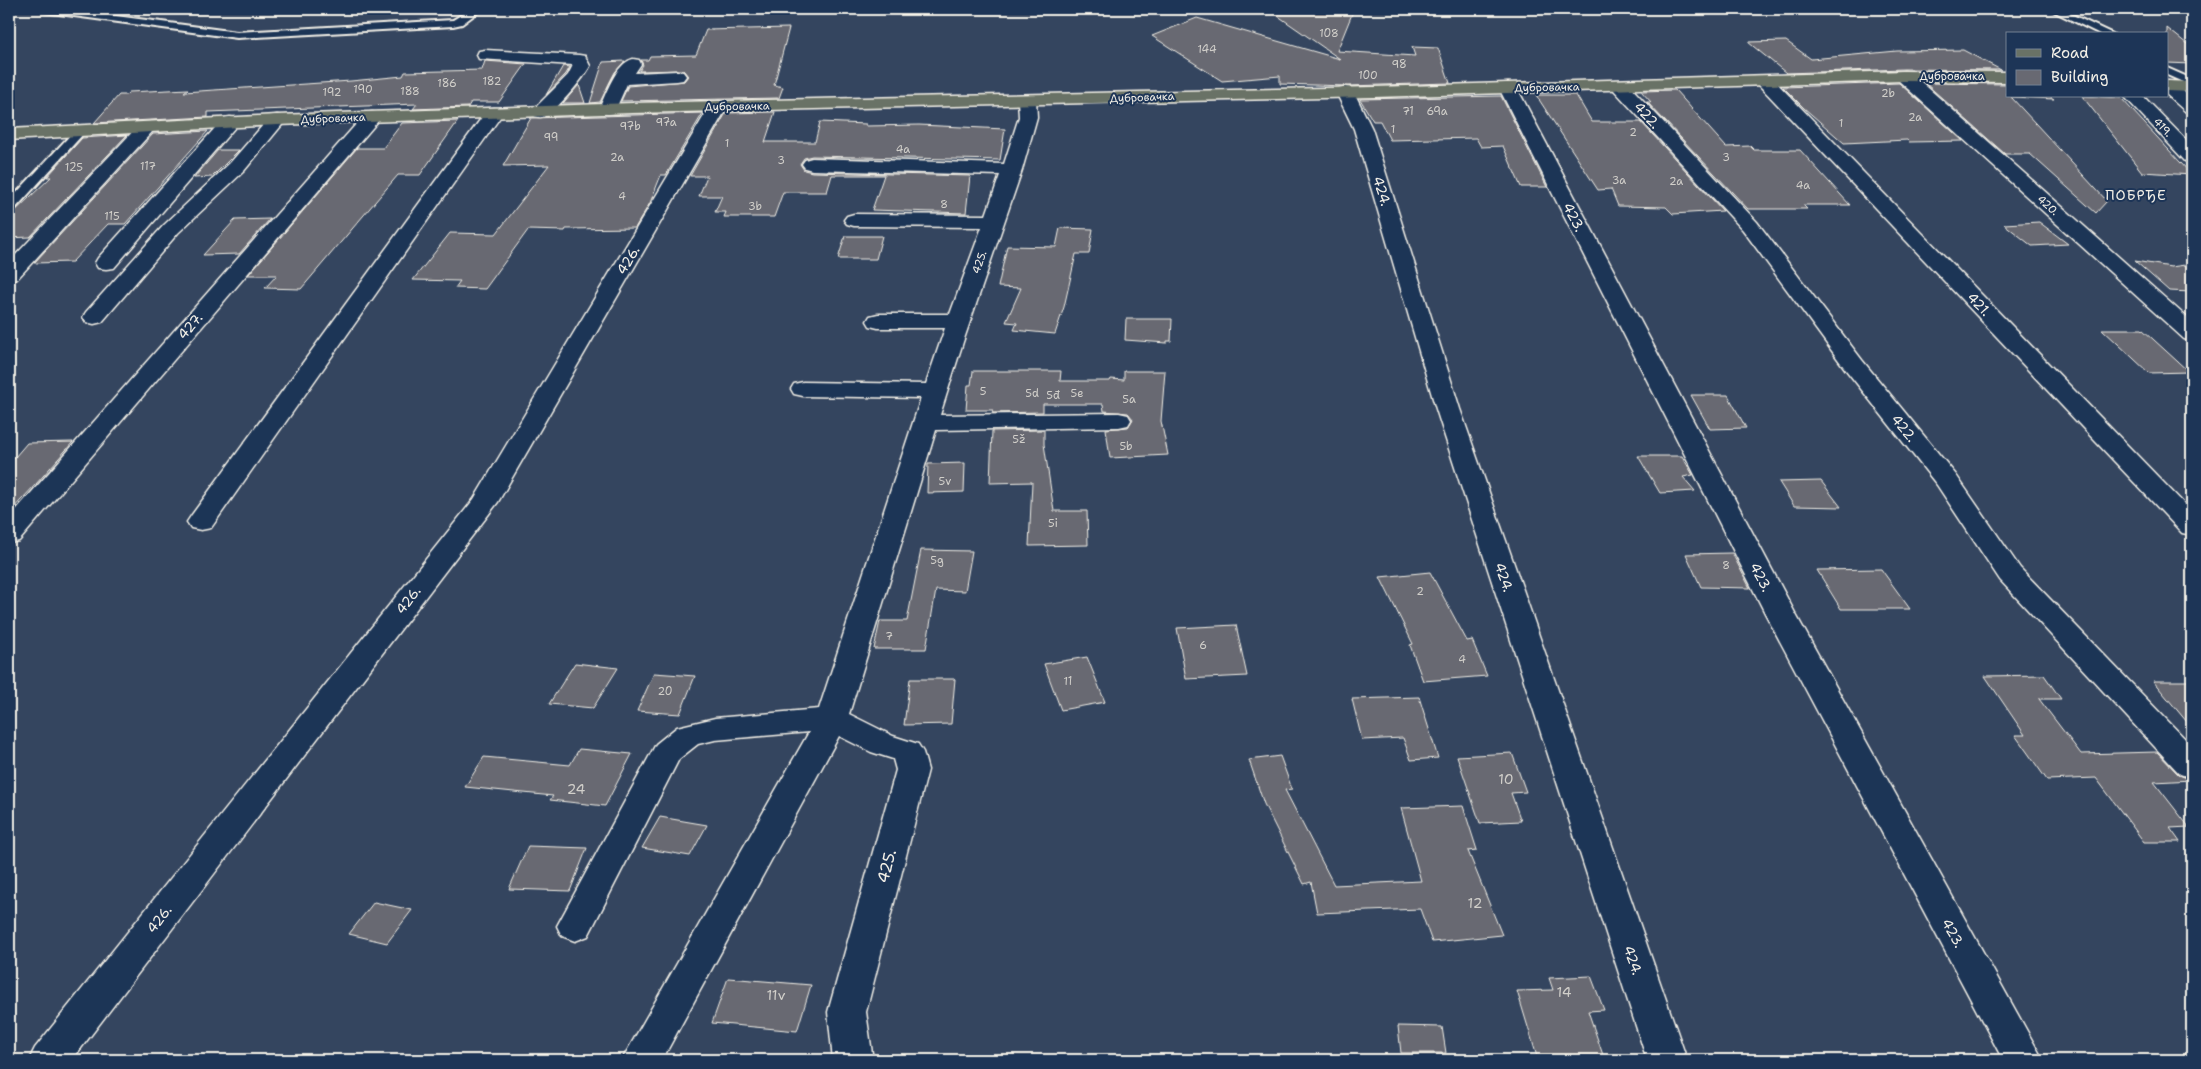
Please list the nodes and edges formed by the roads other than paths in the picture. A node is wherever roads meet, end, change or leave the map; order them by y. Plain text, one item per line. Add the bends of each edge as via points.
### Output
1 (44, 9) edge
2 (477, 9) edge
3 (2053, 9) edge
4 (2104, 32) edge
5 (485, 55) dead end
6 (633, 64) dead end
7 (2168, 71) edge
8 (677, 76) dead end
9 (1904, 76) junction
10 (2006, 77) edge
11 (622, 79) junction
12 (1765, 81) junction
13 (2192, 83) edge
14 (1620, 86) junction
15 (2168, 86) edge
16 (2168, 87) edge
17 (2192, 87) edge
18 (1508, 88) junction
19 (1345, 92) junction
20 (2135, 98) edge
21 (1028, 100) junction
22 (719, 106) junction
23 (2192, 108) edge
24 (608, 109) junction
25 (540, 112) junction
26 (494, 113) junction
27 (372, 117) junction
28 (277, 120) junction
29 (230, 122) junction
30 (146, 128) junction
31 (80, 131) junction
32 (9, 135) edge
33 (2192, 157) edge
34 (812, 164) dead end
35 (1012, 170) junction
36 (9, 208) edge
37 (854, 220) dead end
38 (994, 221) junction
39 (106, 263) dead end
40 (9, 274) edge
41 (94, 318) dead end
42 (878, 321) dead end
43 (958, 321) junction
44 (2192, 334) edge
45 (803, 389) dead end
46 (935, 391) junction
47 (1119, 420) dead end
48 (926, 423) junction
49 (201, 522) dead end
50 (2192, 527) edge
51 (9, 535) edge
52 (832, 719) junction
53 (2192, 766) edge
54 (575, 926) dead end
55 (49, 1060) edge
56 (642, 1060) edge
57 (853, 1060) edge
58 (1667, 1060) edge
59 (2023, 1060) edge

1 - 2 lane via 237,35 453,23
3 - 4 lane
5 - 25 street via 580,60 582,66 576,78
6 - 11 street
7 - 13 lane
8 - 11 street
9 - 10 main road, Дубровачка
9 - 12 main road, Дубровачка
9 - 44 street, 420.
11 - 24 street
12 - 14 main road, Дубровачка
12 - 50 street, 421.
14 - 18 main road, Дубровачка
14 - 53 street, 422. via 1750,226 1947,482 2010,574
15 - 17 main road
16 - 23 street
18 - 19 main road, Дубровачка
18 - 59 street, 423. via 1780,613
19 - 21 main road, Дубровачка
19 - 58 street, 424. via 1363,129 1448,409
20 - 33 street, 419.
21 - 22 main road, Дубровачка
21 - 35 street, 425. via 1028,117
22 - 24 main road, Дубровачка
22 - 55 street, 426. via 485,502
24 - 25 main road, Дубровачка
25 - 26 main road, Дубровачка
26 - 27 main road, Дубровачка
26 - 49 street
27 - 28 main road, Дубровачка
27 - 51 street, 427.
28 - 29 main road, Дубровачка
28 - 41 street via 237,167 171,229
29 - 30 main road, Дубровачка
29 - 39 street
30 - 31 main road, Дубровачка
30 - 40 street
31 - 32 main road, Дубровачка
31 - 36 lane
34 - 35 street
35 - 38 street, 425.
37 - 38 street
38 - 43 street, 425.
42 - 43 street
43 - 46 street, 425.
45 - 46 street
46 - 48 street, 425.
47 - 48 street
48 - 52 street, 425.
52 - 54 street via 715,729 688,735 668,752
52 - 56 street, 425.
52 - 57 street, 425. via 882,744 907,752 912,770 847,1012

